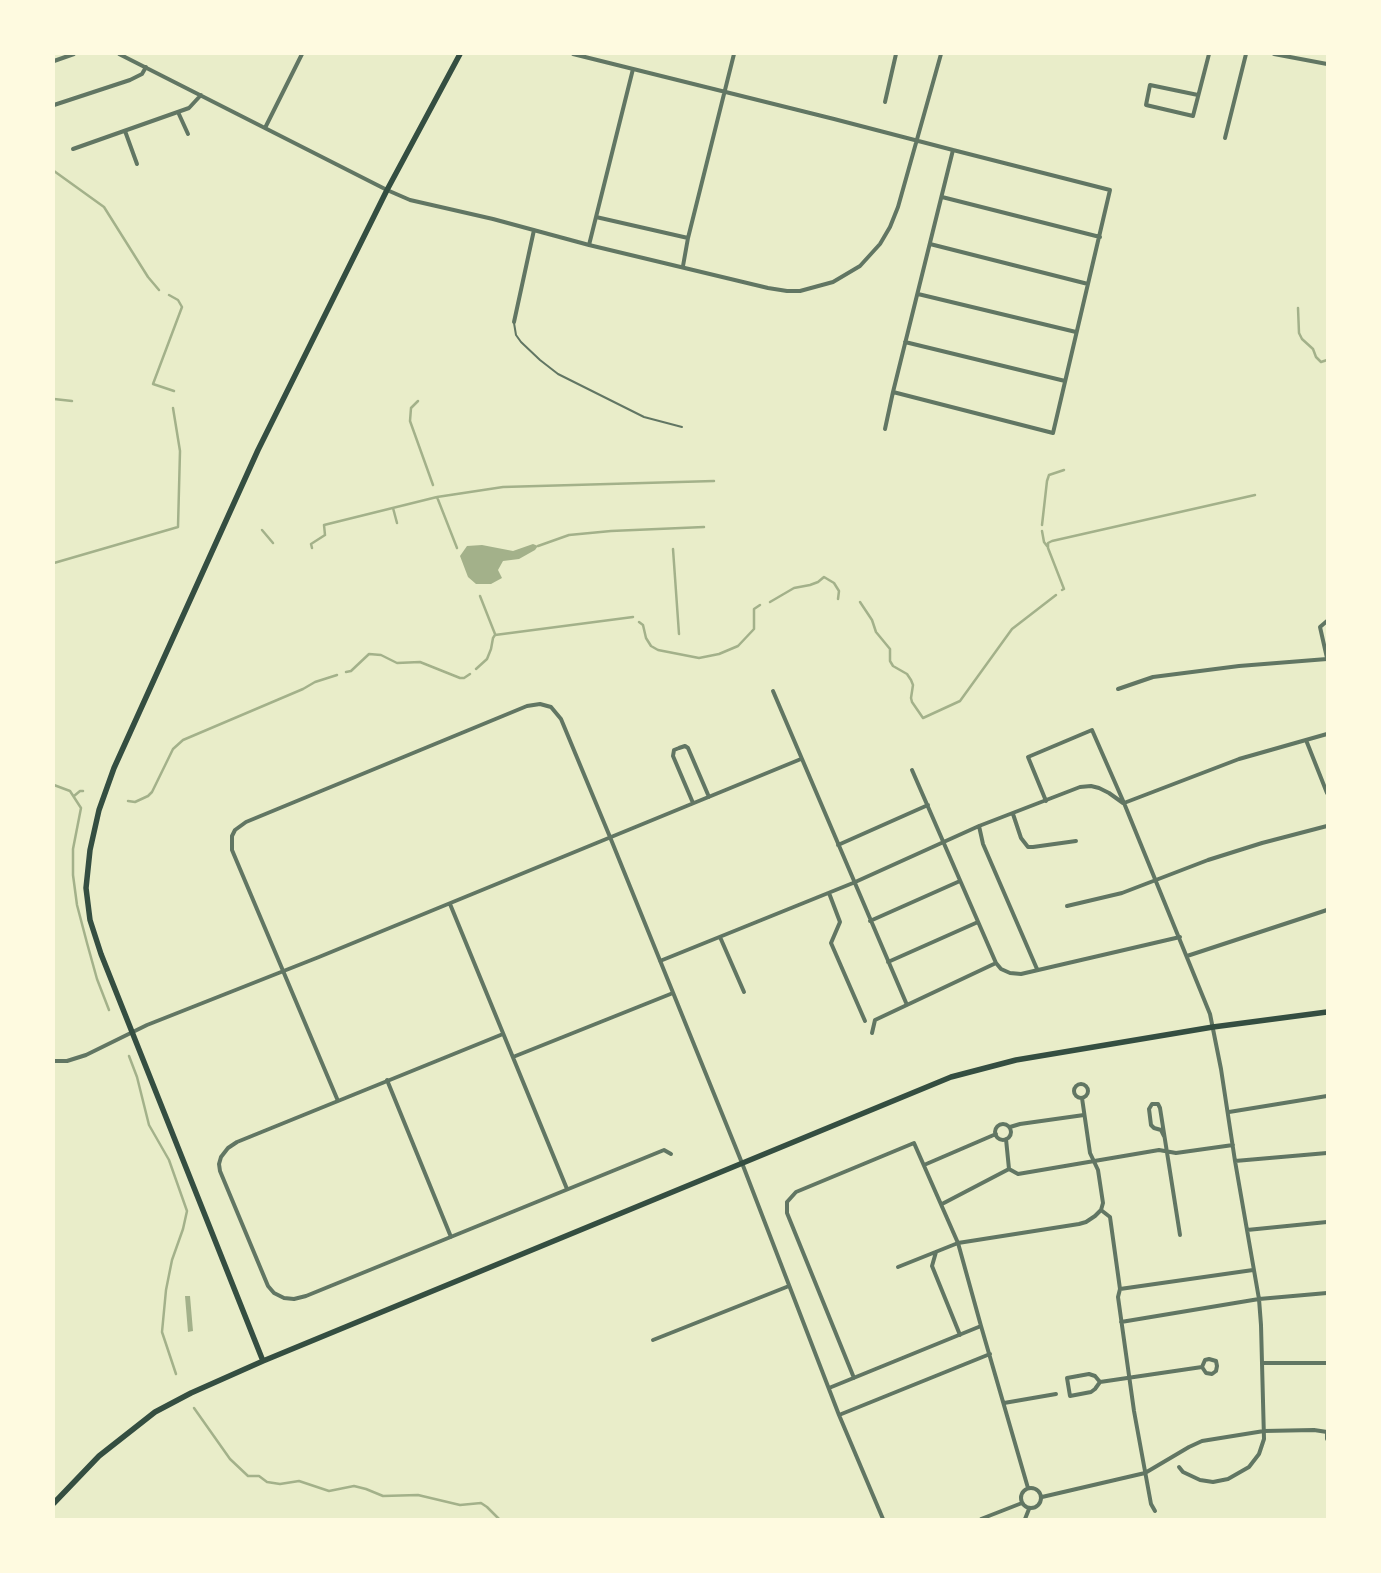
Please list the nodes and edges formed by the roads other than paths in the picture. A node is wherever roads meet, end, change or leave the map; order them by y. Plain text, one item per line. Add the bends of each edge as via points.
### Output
1 (74, 54) edge
2 (120, 54) edge
3 (302, 54) edge
4 (460, 54) edge
5 (573, 54) edge
6 (733, 54) edge
7 (896, 54) edge
8 (942, 54) edge
9 (1209, 54) edge
10 (1246, 54) edge
11 (1274, 54) edge
12 (1284, 55) edge
13 (54, 60) edge
14 (1327, 64) edge
15 (146, 67) junction
16 (633, 69) junction
17 (725, 92) junction
18 (201, 95) junction
19 (1198, 96) junction
20 (885, 102) dead end
21 (54, 105) edge
22 (178, 112) junction
23 (265, 128) junction
24 (125, 130) junction
25 (188, 134) dead end
26 (1225, 138) dead end
27 (918, 141) junction
28 (73, 149) dead end
29 (953, 150) junction
30 (137, 164) dead end
31 (387, 190) junction
32 (942, 196) junction
33 (596, 217) junction
34 (534, 230) junction
35 (1100, 237) junction
36 (688, 238) junction
37 (930, 244) junction
38 (589, 245) junction
39 (683, 266) junction
40 (1088, 284) junction
41 (918, 294) junction
42 (514, 322) joint
43 (1076, 332) junction
44 (905, 342) junction
45 (1065, 381) junction
46 (893, 392) junction
47 (682, 427) dead end
48 (885, 429) dead end
49 (1327, 621) edge
50 (1327, 659) edge
51 (1118, 689) dead end
52 (773, 690) dead end
53 (1327, 734) edge
54 (1306, 740) junction
55 (801, 759) junction
56 (912, 770) dead end
57 (1327, 793) edge
58 (709, 797) junction
59 (1046, 801) junction
60 (693, 803) junction
61 (1124, 803) junction
62 (928, 805) junction
63 (1013, 814) junction
64 (979, 826) junction
65 (1327, 826) edge
66 (610, 837) junction
67 (1076, 841) dead end
68 (944, 842) junction
69 (838, 845) junction
70 (1156, 880) junction
71 (960, 881) junction
72 (854, 883) junction
73 (828, 893) junction
74 (450, 904) junction
75 (1067, 906) dead end
76 (1327, 910) edge
77 (870, 921) junction
78 (978, 922) junction
79 (720, 937) junction
80 (1180, 937) junction
81 (1187, 956) junction
82 (660, 961) junction
83 (888, 962) junction
84 (996, 964) junction
85 (1037, 969) junction
86 (283, 972) junction
87 (744, 992) dead end
88 (673, 993) junction
89 (907, 1005) junction
90 (1327, 1012) edge
91 (865, 1021) dead end
92 (1213, 1027) junction
93 (132, 1032) junction
94 (872, 1033) dead end
95 (503, 1034) junction
96 (513, 1057) junction
97 (54, 1061) edge
98 (387, 1080) junction
99 (1327, 1096) edge
100 (1082, 1098) dead end
101 (338, 1101) junction
102 (1229, 1112) junction
103 (1084, 1115) junction
104 (1010, 1127) junction
105 (996, 1134) junction
106 (1164, 1136) junction
107 (1006, 1139) junction
108 (1233, 1145) junction
109 (1167, 1151) junction
110 (1327, 1153) edge
111 (671, 1154) dead end
112 (1094, 1161) junction
113 (1235, 1161) junction
114 (742, 1163) junction
115 (924, 1165) junction
116 (1009, 1169) junction
117 (567, 1189) junction
118 (942, 1204) junction
119 (1101, 1210) junction
120 (1327, 1222) edge
121 (1247, 1230) junction
122 (1180, 1235) dead end
123 (451, 1237) junction
124 (958, 1243) junction
125 (936, 1252) junction
126 (898, 1267) dead end
127 (1253, 1270) junction
128 (789, 1286) junction
129 (1120, 1289) junction
130 (1327, 1293) edge
131 (1259, 1299) junction
132 (1121, 1322) junction
133 (981, 1326) junction
134 (960, 1335) junction
135 (653, 1340) dead end
136 (990, 1354) junction
137 (263, 1361) junction
138 (1327, 1362) edge
139 (1262, 1363) junction
140 (1202, 1366) junction
141 (1129, 1377) junction
142 (854, 1378) junction
143 (1100, 1382) junction
144 (829, 1388) junction
145 (1056, 1394) dead end
146 (1004, 1403) junction
147 (839, 1415) junction
148 (1264, 1431) junction
149 (1327, 1432) edge
150 (1327, 1439) edge
151 (1179, 1467) dead end
152 (1145, 1473) junction
153 (1028, 1488) junction
154 (1042, 1497) junction
155 (54, 1503) edge
156 (1022, 1503) junction
157 (1029, 1509) junction
158 (1156, 1511) dead end
159 (883, 1519) edge
160 (981, 1519) edge
161 (1025, 1519) edge

1 - 13 street
2 - 15 street
3 - 23 street
4 - 31 main road
5 - 16 street
6 - 17 street
7 - 20 street
8 - 27 street
9 - 19 street
10 - 26 street
11 - 12 street
12 - 14 street
15 - 18 street
15 - 21 street via 142,74 130,80
16 - 17 street
16 - 33 street
17 - 27 street
17 - 36 street
18 - 22 street via 189,108
18 - 23 street
19 - 19 street via 1150,85 1146,105 1193,116
22 - 24 street
22 - 25 street
23 - 31 street
24 - 28 street
24 - 30 street
27 - 29 street
27 - 39 street via 898,207 880,244 849,273 833,282 787,291
29 - 32 street
29 - 35 street via 1110,190
31 - 34 street via 410,200
31 - 93 main road via 258,450 114,768 99,810 86,888 90,920
32 - 35 street
32 - 37 street
33 - 36 street
33 - 38 street
34 - 38 street
34 - 42 street
35 - 40 street
36 - 39 street
37 - 40 street
37 - 41 street
38 - 39 street
40 - 43 street
41 - 43 street
41 - 44 street
42 - 47 lane via 520,342 558,374 644,417
43 - 45 street
44 - 45 street
44 - 46 street
45 - 46 street via 1053,433
46 - 48 street
49 - 50 street via 1320,627
50 - 51 street via 1153,677
52 - 55 street
53 - 54 street
54 - 57 street
54 - 61 street via 1239,759
55 - 58 street
55 - 69 street
56 - 62 street
58 - 60 street
58 - 60 street via 688,748 679,748 674,750 673,756
59 - 61 street via 1080,787 1091,786
59 - 61 street via 1028,757 1092,730
59 - 63 street
60 - 66 street
61 - 70 street
62 - 68 street
62 - 69 street
63 - 64 street
63 - 67 street via 1028,846 1033,848
64 - 68 street
64 - 85 street via 983,844
65 - 70 street via 1208,860
66 - 74 street
66 - 82 street
66 - 86 street via 561,719 551,706 540,704 527,706 251,819 235,830 232,850
68 - 71 street
68 - 72 street
69 - 72 street
70 - 75 street via 1122,893
70 - 80 street
71 - 77 street
71 - 78 street
72 - 73 street
72 - 77 street
73 - 79 street
73 - 91 street via 840,922 831,943
74 - 86 street
74 - 95 street
76 - 81 street
77 - 83 street
78 - 83 street
78 - 84 street
79 - 82 street
79 - 87 street
80 - 81 street
80 - 85 street
81 - 92 street
82 - 88 street
83 - 89 street
84 - 85 street via 1010,973 1021,974
84 - 89 street
86 - 93 street
86 - 101 street
88 - 96 street
88 - 114 street
89 - 94 street via 875,1020
90 - 92 main road
92 - 102 street
92 - 114 main road via 1016,1060 967,1072
93 - 97 street via 86,1054 67,1061
93 - 137 main road
95 - 96 street
95 - 98 street
96 - 117 street
98 - 101 street
98 - 123 street
99 - 102 street
100 - 103 street
101 - 123 street via 237,1142 221,1157 220,1171 268,1286 284,1298 306,1296
102 - 108 street
103 - 104 street
103 - 112 street
104 - 105 street via 1000,1125
104 - 107 street via 1011,1134
105 - 107 street
105 - 115 street
106 - 106 street via 1159,1106 1152,1104 1149,1109 1151,1125 1161,1130
106 - 109 street
107 - 116 street
108 - 109 street via 1176,1153
108 - 113 street
109 - 112 street
109 - 122 street
110 - 113 street
111 - 117 street via 664,1150
112 - 116 street via 1018,1174
112 - 119 street via 1103,1203
113 - 121 street
114 - 128 street
114 - 137 main road
115 - 118 street
115 - 142 street via 914,1143 796,1192 787,1202 787,1213
116 - 118 street
117 - 123 street
118 - 124 street
119 - 124 street via 1086,1222
119 - 129 street via 1110,1217
120 - 121 street
121 - 127 street
124 - 125 street
124 - 133 street
125 - 126 street
125 - 134 street via 932,1266
127 - 129 street
127 - 131 street
128 - 135 street
128 - 144 street
129 - 132 street
130 - 131 street
131 - 132 street
131 - 139 street
132 - 141 street
133 - 134 street
133 - 136 street
134 - 142 street
136 - 146 street
136 - 147 street
137 - 155 main road via 155,1412 99,1456
138 - 139 street
139 - 148 street
140 - 140 street via 1206,1373 1212,1374 1217,1365 1209,1359
140 - 141 street
141 - 143 street
141 - 152 street
142 - 144 street
143 - 143 street via 1089,1374 1067,1378 1070,1396 1091,1392
144 - 147 street
145 - 146 street
146 - 153 street
147 - 159 street
148 - 149 street
148 - 151 street via 1259,1454 1236,1476 1206,1482 1191,1477
148 - 152 street via 1202,1441
149 - 150 street
152 - 154 street
152 - 158 street via 1151,1504
153 - 154 street via 1037,1490
153 - 156 street via 1021,1495
154 - 157 street via 1038,1506
156 - 157 street
156 - 160 street
157 - 161 street

